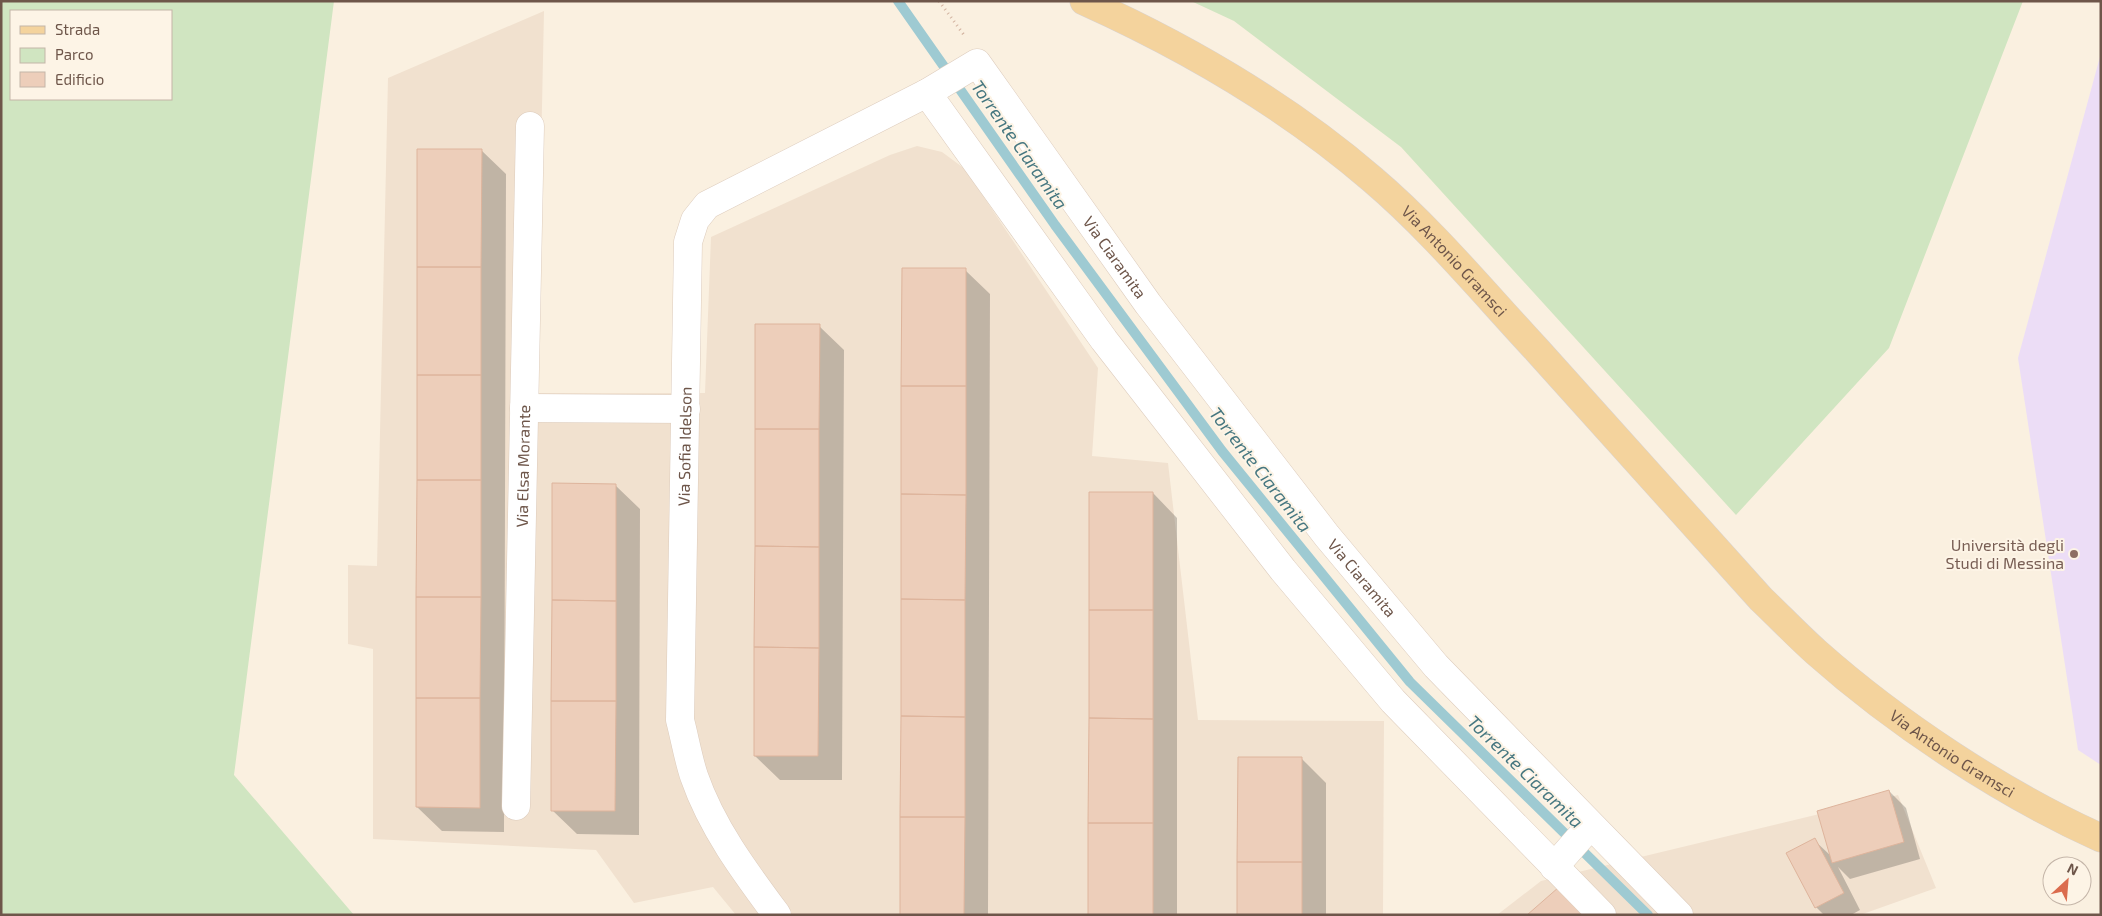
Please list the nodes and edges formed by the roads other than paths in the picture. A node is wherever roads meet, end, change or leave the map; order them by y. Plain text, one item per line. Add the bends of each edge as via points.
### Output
1 (1084, 1) edge
2 (977, 63) joint
3 (927, 93) junction
4 (530, 126) dead end
5 (524, 408) junction
6 (686, 409) junction
7 (516, 806) dead end
8 (1590, 826) junction
9 (2101, 838) edge
10 (1554, 867) junction
11 (778, 915) edge
12 (1602, 915) edge
13 (1679, 915) edge

1 - 9 main road, Via Antonio Gramsci via 1204,62 1336,149 1443,247 1761,599 1816,652 1896,716 1942,747 2027,800
2 - 3 street, Via Sofia Idelson
2 - 8 street, Via Ciaramita via 1148,304 1327,536 1436,666
3 - 6 street, Via Sofia Idelson via 706,205 695,220 688,242
3 - 10 street via 1104,340 1283,570 1393,701
4 - 5 street, Via Elsa Morante
5 - 6 street
5 - 7 street, Via Elsa Morante
6 - 11 street, Via Sofia Idelson via 680,720 694,776 715,823 740,865
8 - 10 street
8 - 13 street, Via Ciaramita
10 - 12 street

